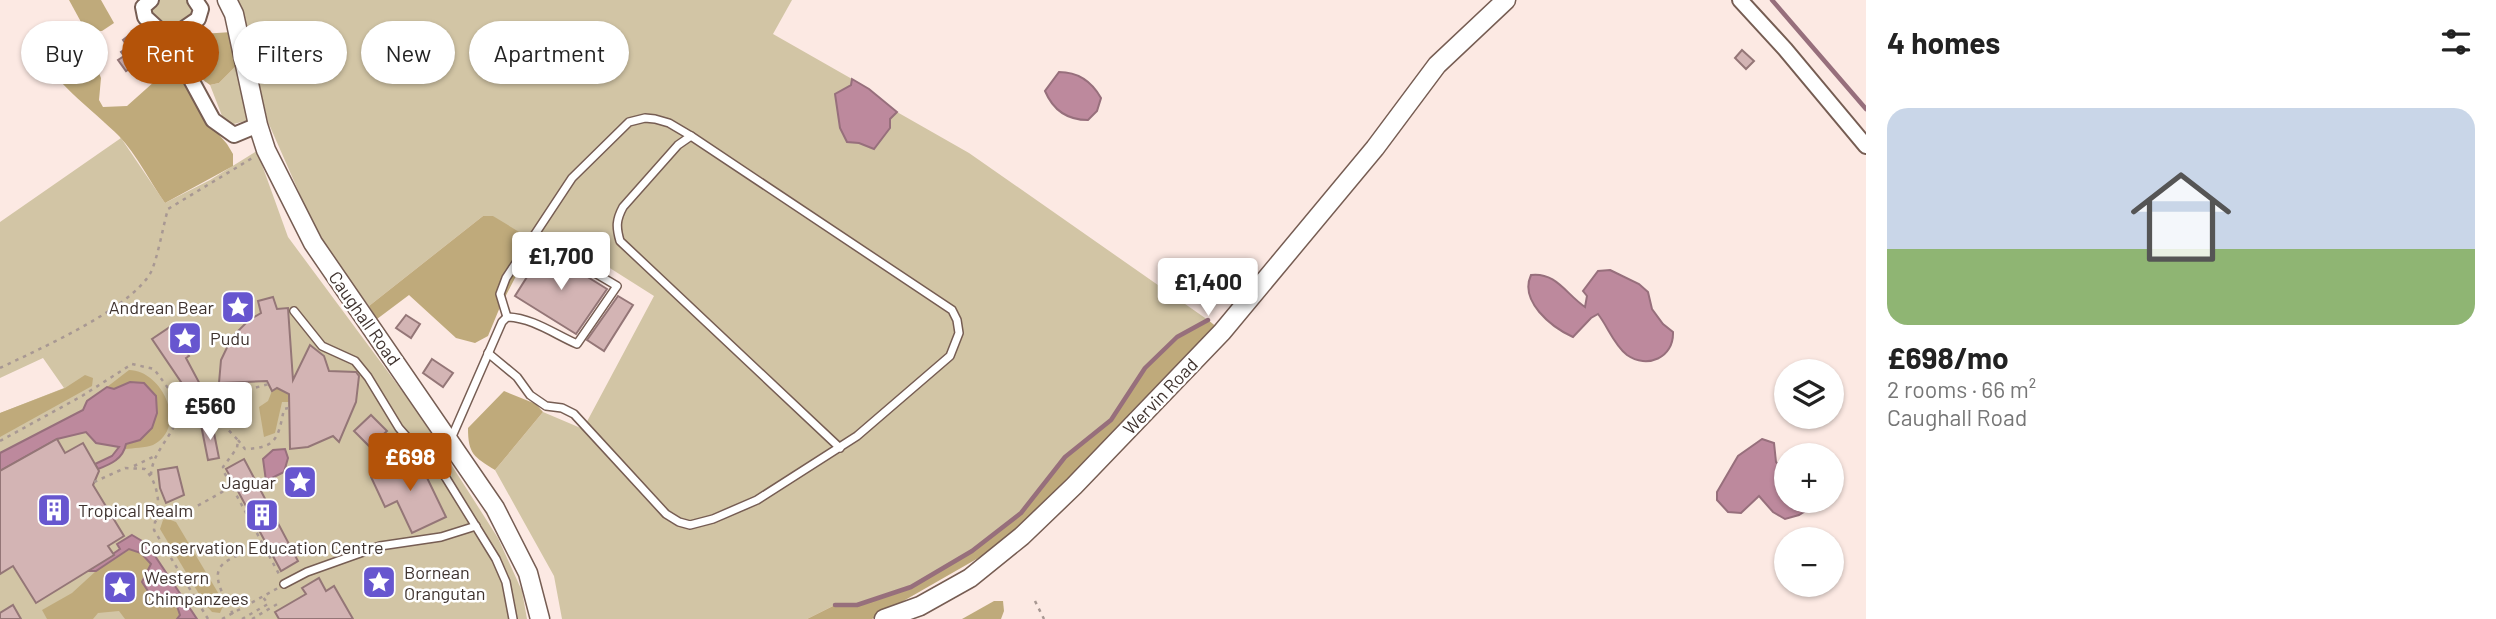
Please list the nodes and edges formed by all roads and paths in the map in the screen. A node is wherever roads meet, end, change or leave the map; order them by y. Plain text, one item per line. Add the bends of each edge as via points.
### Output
1 (151, 0) edge
2 (195, 0) edge
3 (226, 0) edge
4 (1506, 0) edge
5 (1740, 0) edge
6 (149, 21) edge
7 (195, 21) edge
8 (193, 84) edge
9 (258, 125) junction
10 (691, 136) junction
11 (1866, 146) edge
12 (267, 150) junction
13 (595, 273) dead end
14 (294, 312) dead end
15 (507, 317) junction
16 (488, 353) junction
17 (0, 368) edge
18 (269, 384) dead end
19 (182, 394) dead end
20 (232, 394) junction
21 (178, 401) junction
22 (173, 402) junction
23 (201, 402) junction
24 (196, 405) junction
25 (289, 408) dead end
26 (178, 417) junction
27 (226, 426) junction
28 (238, 440) junction
29 (0, 441) edge
30 (450, 442) junction
31 (840, 448) junction
32 (155, 456) junction
33 (131, 468) junction
34 (150, 475) junction
35 (94, 482) dead end
36 (232, 486) junction
37 (155, 522) junction
38 (476, 526) junction
39 (262, 545) junction
40 (284, 584) junction
41 (263, 597) junction
42 (1035, 601) dead end
43 (279, 603) dead end
44 (233, 614) junction
45 (208, 619) edge
46 (222, 619) edge
47 (242, 619) edge
48 (252, 619) edge
49 (513, 619) edge
50 (540, 619) edge
51 (884, 619) edge
52 (1045, 619) edge

1 - 6 street via 142,12
2 - 7 street via 201,9
3 - 9 street, Caughall Road via 234,14
4 - 51 street, Wervin Road via 1437,65 1376,148 1222,332 1074,486 970,578 920,606
5 - 11 street
8 - 9 street via 213,120 234,135
9 - 12 street, Caughall Road
10 - 15 lane via 655,119 629,122 572,178 511,270 500,294
10 - 31 lane via 623,207 616,228 620,241
10 - 31 lane via 952,310 957,320 959,333 950,356
12 - 17 path via 168,209 151,272 127,300
12 - 30 street, Caughall Road via 313,243
13 - 15 lane via 617,286 577,344 541,325
14 - 38 lane via 323,346 355,361 399,428 446,478
15 - 16 lane
16 - 30 lane
16 - 31 lane via 538,401 574,414 666,514 690,525 757,500
18 - 20 path
19 - 21 path
20 - 23 path via 211,393
20 - 27 path via 223,414
21 - 22 path
21 - 24 path
22 - 26 path
22 - 29 path via 154,369 132,364
23 - 24 path
23 - 27 path
24 - 26 path
25 - 28 path via 284,409 271,444 245,449
26 - 32 path
27 - 28 path
28 - 36 path via 223,467
30 - 50 street, Caughall Road via 495,508 528,573
32 - 33 path
32 - 34 path
33 - 34 path via 145,469
33 - 35 path
34 - 37 path via 158,494
36 - 37 path via 176,518 162,516
36 - 39 path
37 - 45 path via 154,530
38 - 40 lane via 441,537 380,546
38 - 49 lane via 506,582
39 - 40 path
39 - 44 path via 234,555 218,568 218,584
40 - 41 path
41 - 44 path
41 - 47 path via 268,604
42 - 52 path
43 - 48 path
44 - 46 path

